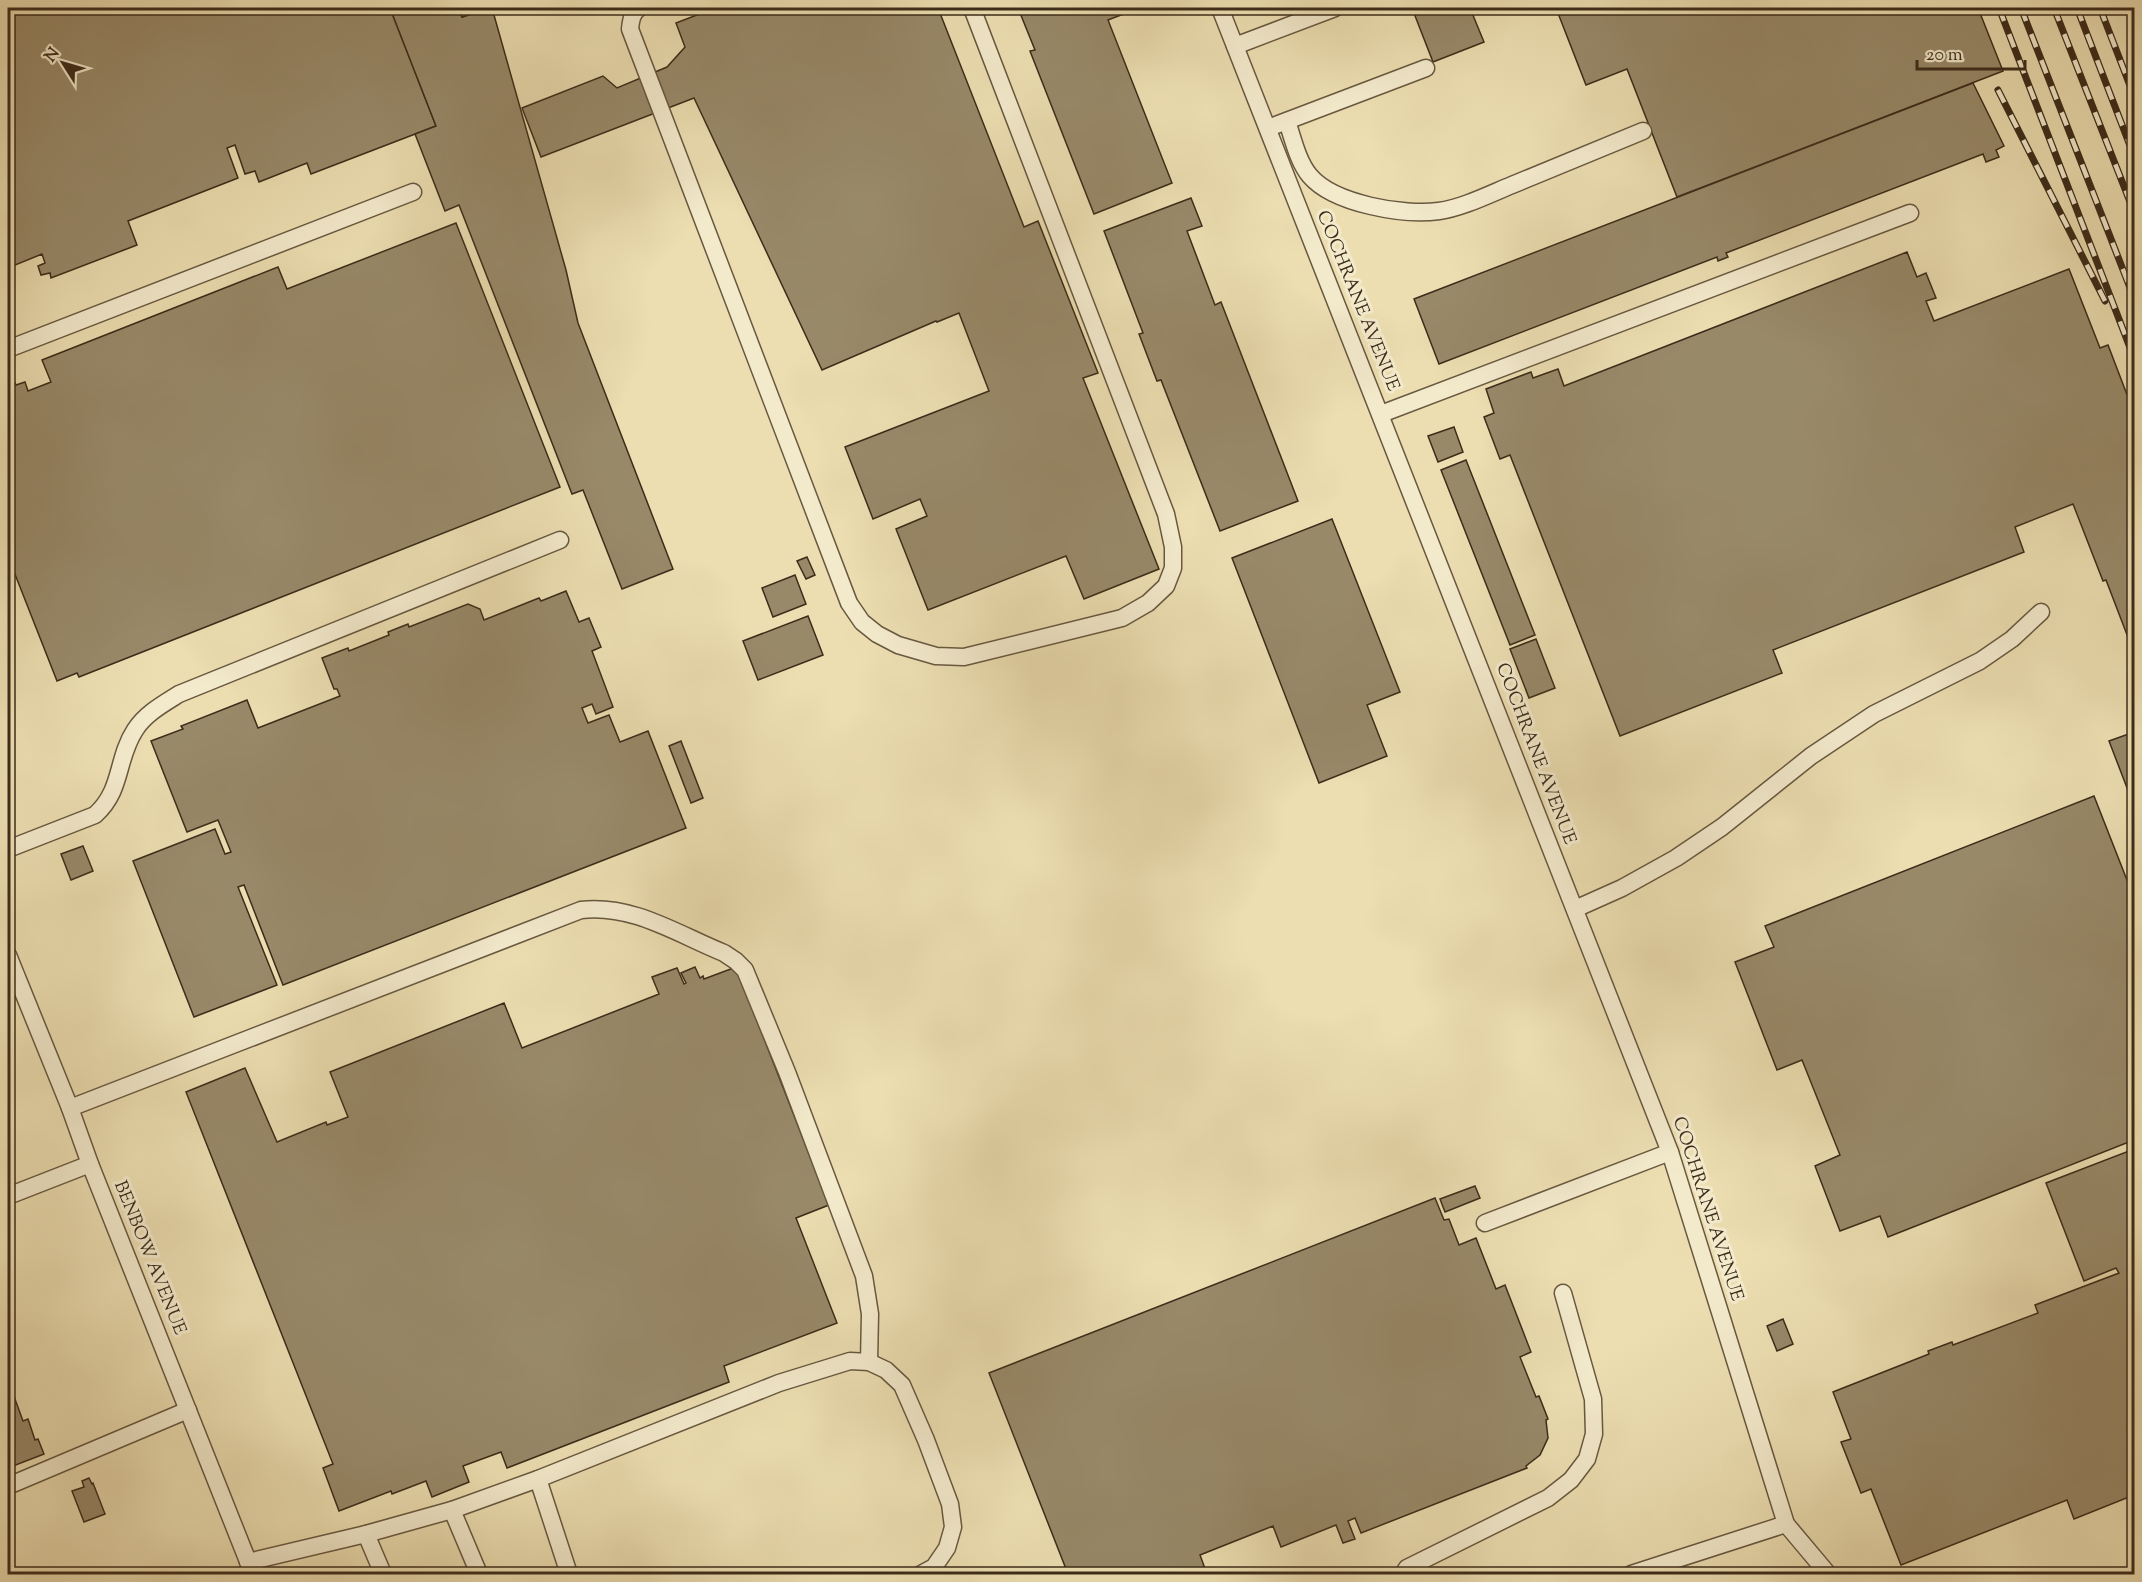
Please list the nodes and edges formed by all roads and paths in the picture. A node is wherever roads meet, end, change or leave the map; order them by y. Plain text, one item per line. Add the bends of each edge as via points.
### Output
1 (639, 8) edge
2 (972, 8) edge
3 (1220, 8) edge
4 (1335, 8) edge
5 (1235, 46) junction
6 (1426, 68) dead end
7 (1287, 122) junction
8 (1267, 129) junction
9 (1643, 131) dead end
10 (413, 192) dead end
11 (1910, 213) dead end
12 (8, 350) edge
13 (1381, 414) junction
14 (560, 540) dead end
15 (2041, 612) dead end
16 (8, 849) edge
17 (1575, 909) junction
18 (8, 958) edge
19 (70, 1108) junction
20 (1670, 1152) junction
21 (90, 1164) junction
22 (8, 1196) edge
23 (1485, 1223) dead end
24 (1563, 1293) dead end
25 (868, 1362) junction
26 (188, 1410) junction
27 (538, 1479) junction
28 (8, 1486) edge
29 (452, 1510) junction
30 (1786, 1524) junction
31 (366, 1534) junction
32 (251, 1568) edge
33 (383, 1575) edge
34 (479, 1575) edge
35 (569, 1575) edge
36 (921, 1575) edge
37 (1403, 1575) edge
38 (1630, 1575) edge
39 (1828, 1575) edge

1 - 2 lane via 634,11 630,29 849,603 862,622 898,645 936,656 964,657 1122,618 1148,603 1166,586 1173,568 1166,514
3 - 5 lane, COCHRANE AVENUE
4 - 5 lane
5 - 8 lane, COCHRANE AVENUE
6 - 7 lane
7 - 8 lane
7 - 9 lane via 1304,165 1318,184 1363,205 1414,212 1440,211 1480,198
8 - 13 lane, COCHRANE AVENUE
10 - 12 lane
11 - 13 lane
13 - 17 lane, COCHRANE AVENUE
14 - 16 lane via 179,694 153,711 135,730 113,794 105,806 95,815
15 - 17 lane via 1980,661 1874,714 1811,756 1676,858
17 - 20 lane, COCHRANE AVENUE
18 - 19 lane, BENBOW AVENUE
19 - 21 lane, BENBOW AVENUE
19 - 25 lane via 581,910 611,909 643,917 724,953 745,970 864,1276 870,1314
20 - 23 lane
20 - 30 lane, COCHRANE AVENUE
21 - 22 lane
21 - 26 lane, BENBOW AVENUE
24 - 37 lane via 1593,1399 1594,1434 1587,1459 1571,1480 1548,1498 1407,1568
25 - 27 lane via 850,1361 779,1383
25 - 36 lane via 886,1370 902,1385 950,1504 953,1527 947,1548 934,1567
26 - 28 lane
26 - 32 lane, BENBOW AVENUE
27 - 29 lane
27 - 35 lane
29 - 31 lane
29 - 34 lane
30 - 38 lane
30 - 39 lane
31 - 32 lane
31 - 33 lane

